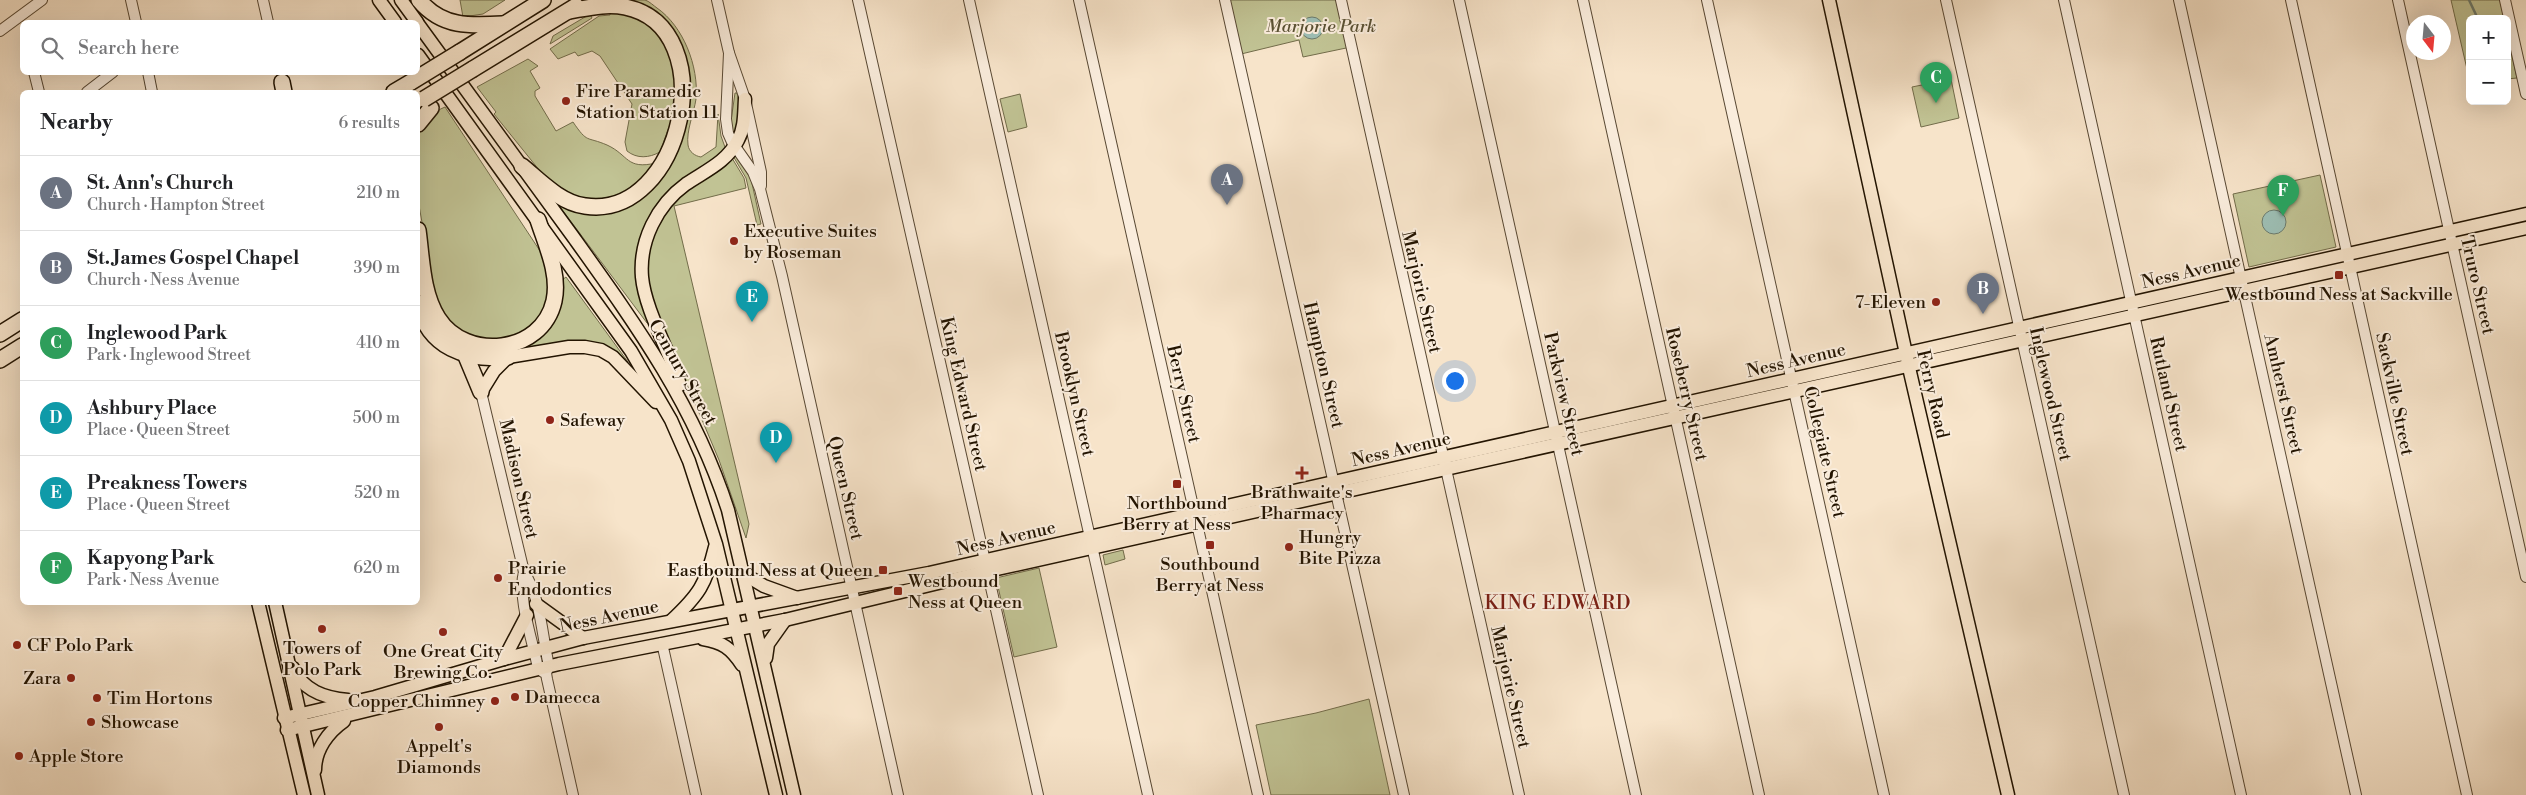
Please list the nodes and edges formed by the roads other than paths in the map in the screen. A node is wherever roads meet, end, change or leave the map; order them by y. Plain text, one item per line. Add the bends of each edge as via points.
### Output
1 (42, 0) edge
2 (131, 0) edge
3 (263, 0) edge
4 (378, 0) edge
5 (401, 0) edge
6 (419, 0) edge
7 (543, 0) edge
8 (586, 0) edge
9 (717, 0) edge
10 (858, 0) edge
11 (969, 0) edge
12 (1079, 0) edge
13 (1225, 0) edge
14 (1341, 0) edge
15 (1460, 0) edge
16 (1583, 0) edge
17 (1706, 0) edge
18 (1829, 0) edge
19 (1946, 0) edge
20 (2064, 0) edge
21 (2179, 0) edge
22 (2291, 0) edge
23 (2398, 0) edge
24 (2505, 0) edge
25 (569, 11) junction
26 (21, 20) edge
27 (136, 20) edge
28 (268, 20) edge
29 (393, 20) edge
30 (415, 20) edge
31 (20, 21) edge
32 (505, 24) junction
33 (420, 27) edge
34 (0, 31) edge
35 (729, 53) junction
36 (420, 58) edge
37 (35, 75) edge
38 (109, 75) edge
39 (149, 75) edge
40 (38, 90) edge
41 (90, 90) edge
42 (152, 90) edge
43 (397, 90) edge
44 (2526, 94) edge
45 (745, 99) junction
46 (424, 104) edge
47 (420, 117) edge
48 (734, 146) junction
49 (522, 166) junction
50 (760, 189) junction
51 (2526, 214) edge
52 (538, 220) junction
53 (2526, 228) edge
54 (2449, 231) junction
55 (420, 244) edge
56 (2452, 244) junction
57 (2348, 254) junction
58 (2350, 267) junction
59 (2240, 278) junction
60 (2244, 291) junction
61 (2132, 302) junction
62 (420, 311) edge
63 (2135, 316) junction
64 (20, 321) edge
65 (0, 334) edge
66 (2021, 334) junction
67 (20, 347) edge
68 (1906, 353) junction
69 (466, 356) junction
70 (508, 357) junction
71 (0, 360) edge
72 (1936, 361) junction
73 (1909, 366) junction
74 (1914, 384) junction
75 (1793, 385) junction
76 (481, 392) junction
77 (687, 409) junction
78 (1674, 412) junction
79 (671, 420) junction
80 (1557, 438) junction
81 (1444, 463) junction
82 (1335, 487) junction
83 (1195, 519) junction
84 (1091, 542) junction
85 (716, 544) junction
86 (986, 566) junction
87 (524, 572) junction
88 (744, 574) junction
89 (2526, 577) edge
90 (852, 587) junction
91 (797, 598) junction
92 (536, 604) junction
93 (856, 604) junction
94 (259, 605) edge
95 (276, 605) edge
96 (752, 607) junction
97 (732, 611) junction
98 (527, 616) junction
99 (785, 620) junction
100 (671, 621) junction
101 (756, 625) junction
102 (737, 629) junction
103 (582, 638) junction
104 (693, 638) junction
105 (662, 643) junction
106 (540, 649) junction
107 (287, 655) junction
108 (504, 658) junction
109 (765, 663) junction
110 (544, 669) junction
111 (747, 672) junction
112 (358, 701) junction
113 (301, 714) junction
114 (352, 716) junction
115 (284, 718) junction
116 (304, 727) junction
117 (287, 730) junction
118 (315, 780) junction
119 (304, 795) edge
120 (318, 795) edge
121 (573, 795) edge
122 (696, 795) edge
123 (776, 795) edge
124 (794, 795) edge
125 (898, 795) edge
126 (1038, 795) edge
127 (1148, 795) edge
128 (1258, 795) edge
129 (1404, 795) edge
130 (1519, 795) edge
131 (1636, 795) edge
132 (1759, 795) edge
133 (1884, 795) edge
134 (2008, 795) edge
135 (2124, 795) edge
136 (2241, 795) edge
137 (2356, 795) edge
138 (2467, 795) edge

1 - 26 street
2 - 27 street
3 - 28 street
4 - 29 main road
5 - 30 main road, Century Street
6 - 32 highway via 438,18 455,24
7 - 32 highway
8 - 25 highway
9 - 35 street, Queen Street
10 - 86 street, King Edward Street
11 - 84 street, Brooklyn Street
12 - 83 street, Berry Street
13 - 82 street, Hampton Street
14 - 81 street, Marjorie Street
15 - 80 street, Parkview Street
16 - 78 street, Roseberry Street
17 - 75 street, Collegiate Street
18 - 68 main road, Ferry Road
19 - 66 street, Inglewood Street
20 - 61 street, Rutland Street
21 - 59 street, Amherst Street
22 - 57 street, Sackville Street
23 - 54 street, Truro Street
24 - 44 street
25 - 46 highway, bridge via 468,72
25 - 49 highway via 625,7 642,12 663,30 674,48 682,76 682,113 676,136 663,163 643,186 625,199 605,206 584,206 566,200
31 - 34 street
32 - 43 highway, bridge
33 - 49 main road, Century Street
35 - 45 street, Queen Street
35 - 48 street, Queen Street via 727,125
36 - 52 main road, Century Street
37 - 40 street
38 - 41 street
39 - 42 street
45 - 48 main road via 744,124
45 - 50 street, Queen Street via 761,172
46 - 47 highway
48 - 50 street, Queen Street
48 - 77 main road via 721,162 681,188 665,205 650,230 644,253 642,277 645,292
49 - 77 main road, Century Street via 631,316
50 - 90 street, Queen Street
51 - 54 main road, Ness Avenue
52 - 55 highway via 555,277 552,308 532,334 516,343 498,347 470,344 438,319 427,293
52 - 79 main road, Century Street via 631,350
53 - 56 main road, Ness Avenue
54 - 56 street, Truro Street
54 - 57 main road, Ness Avenue
56 - 58 main road, Ness Avenue
56 - 89 street, Truro Street
57 - 58 street, Sackville Street
57 - 59 main road, Ness Avenue
58 - 60 main road, Ness Avenue
58 - 138 street, Sackville Street
59 - 60 street, Amherst Street
59 - 61 main road, Ness Avenue
60 - 63 main road, Ness Avenue
60 - 137 street, Amherst Street
61 - 63 street, Rutland Street
61 - 66 main road, Ness Avenue
62 - 69 highway via 434,335
63 - 66 main road, Ness Avenue
63 - 136 street, Rutland Street
64 - 65 highway
66 - 68 main road, Ness Avenue
66 - 72 main road, Ness Avenue
66 - 135 street, Inglewood Street
67 - 71 highway
68 - 73 main road, Ferry Road
68 - 75 main road, Ness Avenue
69 - 70 highway via 485,359
69 - 76 highway
70 - 76 main road via 494,371
70 - 79 main road via 568,347 601,350 623,365
72 - 73 main road, Ness Avenue
72 - 74 main road
73 - 74 main road, Ferry Road
73 - 75 main road, Ness Avenue
74 - 134 main road, Ferry Road
75 - 78 main road, Ness Avenue
75 - 133 street, Collegiate Street
76 - 87 street, Madison Street
77 - 88 main road, Century Street via 715,472
78 - 80 main road, Ness Avenue
78 - 132 street, Roseberry Street
79 - 85 main road, Century Street via 690,461
80 - 81 main road, Ness Avenue
80 - 131 street, Parkview Street
81 - 82 main road, Ness Avenue
81 - 130 street, Marjorie Street
82 - 83 main road, Ness Avenue
82 - 129 street, Hampton Street
83 - 84 main road, Ness Avenue
83 - 128 street, Berry Street
84 - 86 main road, Ness Avenue
84 - 127 street, Brooklyn Street
85 - 97 main road, Century Street
85 - 100 main road via 700,592
86 - 90 main road, Ness Avenue
86 - 93 main road, Ness Avenue
86 - 126 street, King Edward Street
87 - 92 street, Madison Street
87 - 98 street, Madison Street via 521,583
88 - 91 main road via 764,586
88 - 96 main road, Century Street
90 - 91 main road, Ness Avenue
90 - 93 street, Queen Street
91 - 96 main road, Ness Avenue
92 - 103 main road
92 - 106 street, Madison Street
93 - 99 main road, Ness Avenue
93 - 125 street, Queen Street
94 - 115 main road
95 - 107 main road
96 - 97 main road, Ness Avenue
96 - 101 main road, Century Street
97 - 100 main road, Ness Avenue
97 - 102 main road, Century Street
98 - 106 street, Madison Street
98 - 108 main road
99 - 101 main road, Ness Avenue
99 - 109 main road via 768,644
100 - 103 main road, Ness Avenue
101 - 102 main road, Ness Avenue
101 - 109 main road, Century Street
102 - 104 main road, Ness Avenue
102 - 111 main road, Century Street
103 - 106 main road, Ness Avenue
104 - 105 main road, Ness Avenue
104 - 111 main road via 721,643 733,650
105 - 110 main road, Ness Avenue
105 - 122 street
106 - 108 main road, Ness Avenue
106 - 110 street, Madison Street
107 - 112 main road via 296,674 314,692 329,698
107 - 113 main road
108 - 112 main road, Ness Avenue
109 - 124 main road, Century Street
110 - 114 main road, Ness Avenue
110 - 121 street, Madison Street
111 - 123 main road, Century Street
112 - 113 main road, Ness Avenue
113 - 115 main road, Ness Avenue
113 - 116 main road
114 - 116 main road, Ness Avenue
114 - 118 main road via 332,729 325,739 315,761
115 - 117 main road
116 - 117 main road, Ness Avenue
116 - 118 main road
117 - 119 main road
118 - 120 main road

